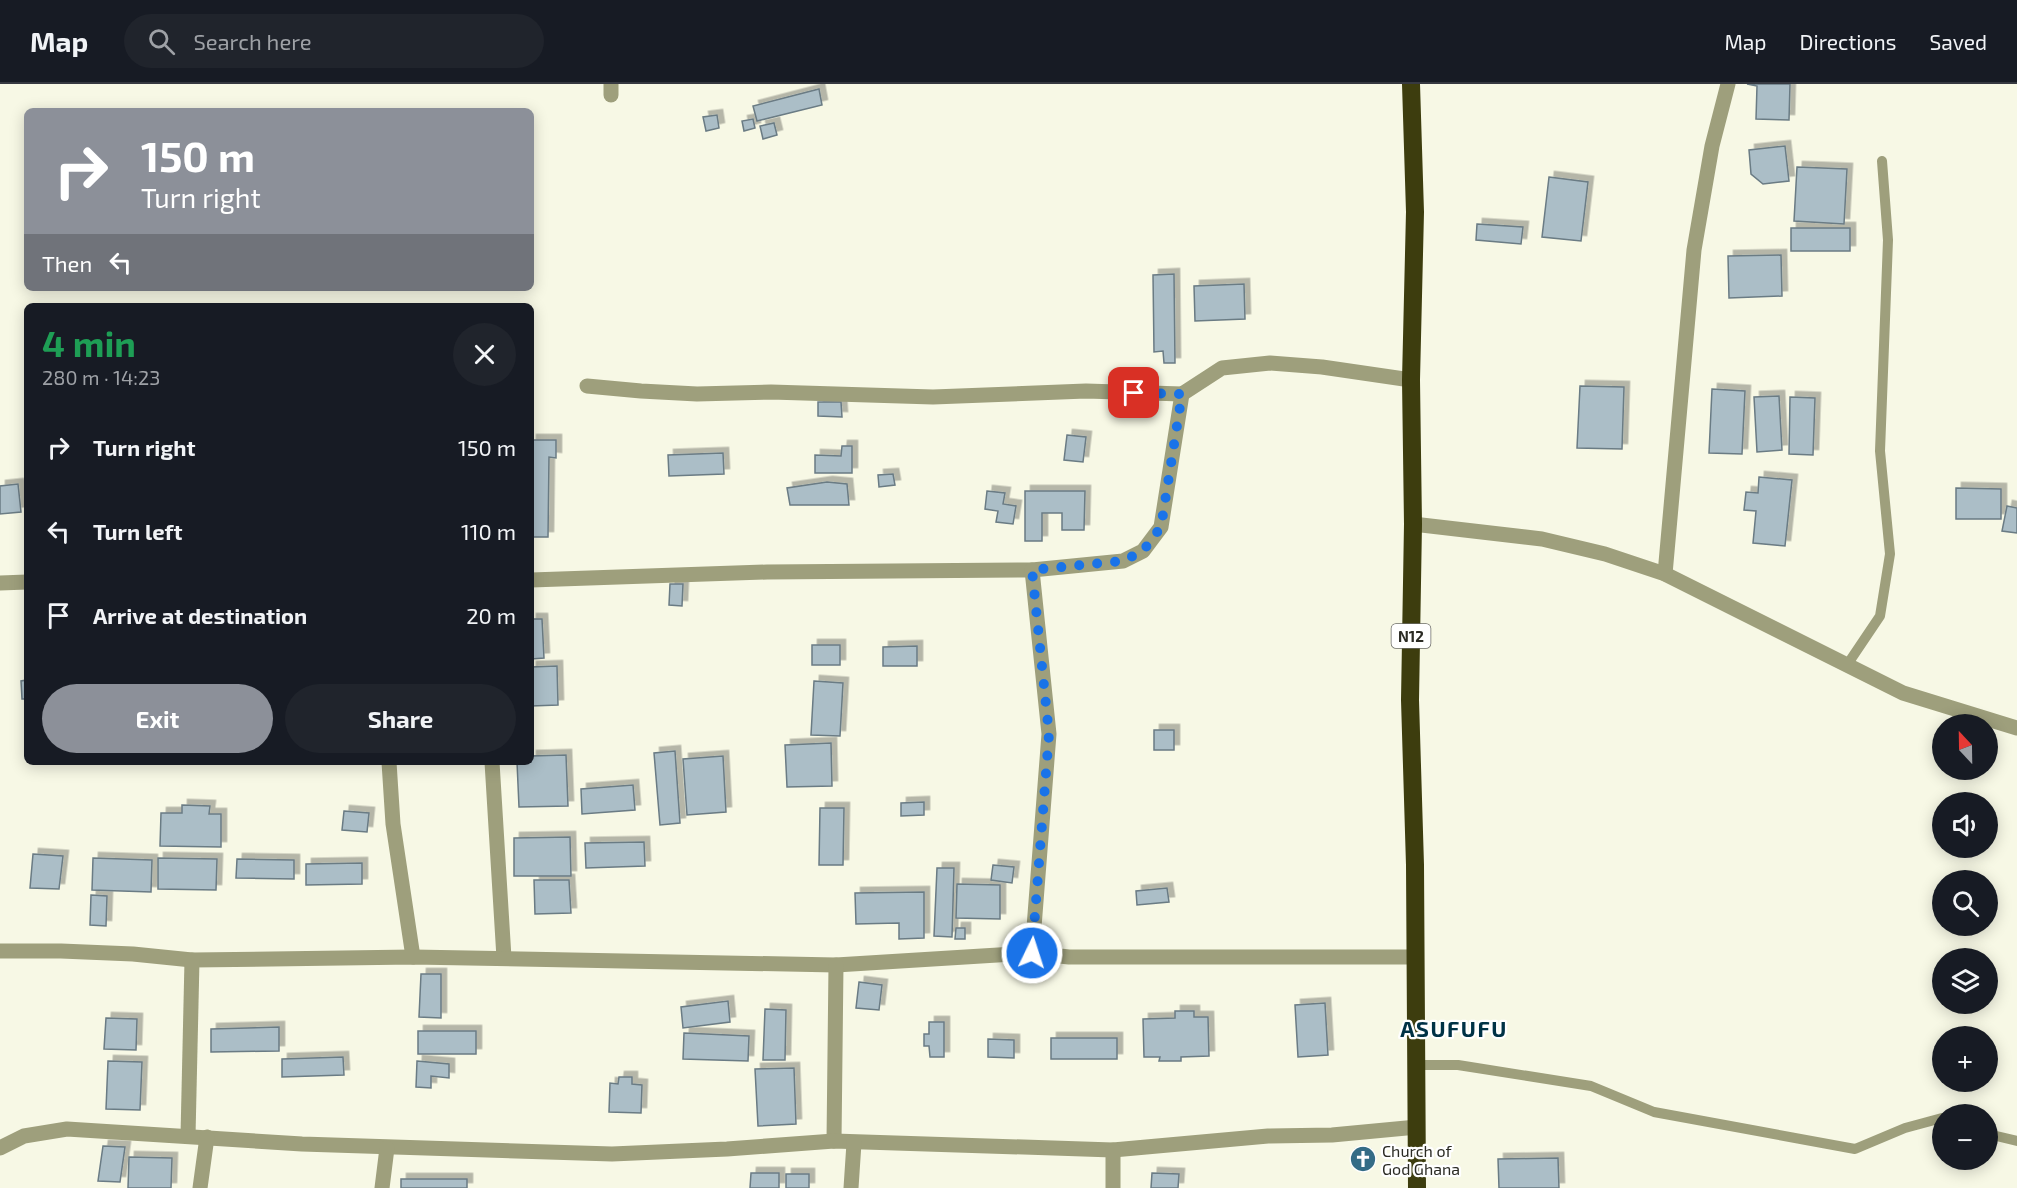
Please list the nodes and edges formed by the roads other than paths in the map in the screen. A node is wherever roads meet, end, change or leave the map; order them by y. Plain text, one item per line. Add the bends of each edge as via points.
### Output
1 (1410, 84) edge
2 (1728, 84) edge
3 (1882, 161) dead end
4 (1411, 380) junction
5 (587, 386) dead end
6 (1182, 394) junction
7 (1413, 525) junction
8 (1032, 570) junction
9 (1665, 574) junction
10 (534, 580) edge
11 (24, 582) edge
12 (0, 583) edge
13 (1847, 665) junction
14 (2017, 728) edge
15 (389, 765) edge
16 (492, 765) edge
17 (0, 951) edge
18 (1032, 953) junction
19 (413, 957) junction
20 (1415, 957) junction
21 (504, 958) junction
22 (192, 960) junction
23 (836, 964) junction
24 (1416, 1065) junction
25 (1932, 1121) edge
26 (1417, 1127) junction
27 (188, 1136) junction
28 (1998, 1136) edge
29 (207, 1137) junction
30 (2017, 1141) edge
31 (834, 1142) junction
32 (854, 1143) junction
33 (0, 1148) edge
34 (387, 1148) junction
35 (1113, 1150) junction
36 (200, 1188) edge
37 (382, 1188) edge
38 (851, 1188) edge
39 (1113, 1188) edge
40 (1417, 1188) edge

1 - 4 highway, N12 via 1415,213
2 - 9 street via 1712,146 1694,250
3 - 13 lane via 1888,240 1880,451 1890,554 1880,616
4 - 6 street via 1323,366 1270,363 1222,368
4 - 7 highway, N12
5 - 6 street via 697,394
6 - 8 street via 1161,527 1143,551 1123,561
7 - 9 street via 1542,538
7 - 20 highway, N12 via 1410,700
8 - 10 street via 767,572
8 - 18 street via 1049,734
9 - 13 street
11 - 12 street
13 - 14 street via 1903,693
15 - 19 street via 393,824
16 - 21 street
17 - 22 street via 133,954
18 - 20 street via 1069,957
18 - 23 street
19 - 21 street
19 - 22 street
20 - 24 highway, N12
21 - 23 street
22 - 27 street
23 - 31 street
24 - 25 lane via 1458,1065 1591,1086 1654,1112 1855,1149
24 - 26 highway, N12
26 - 35 street
26 - 40 highway, N12
27 - 29 street
27 - 33 street via 67,1129 24,1136
28 - 30 lane
29 - 34 street
29 - 36 street
31 - 32 street
31 - 34 street via 612,1154
32 - 35 street
32 - 38 street
34 - 37 street
35 - 39 street

